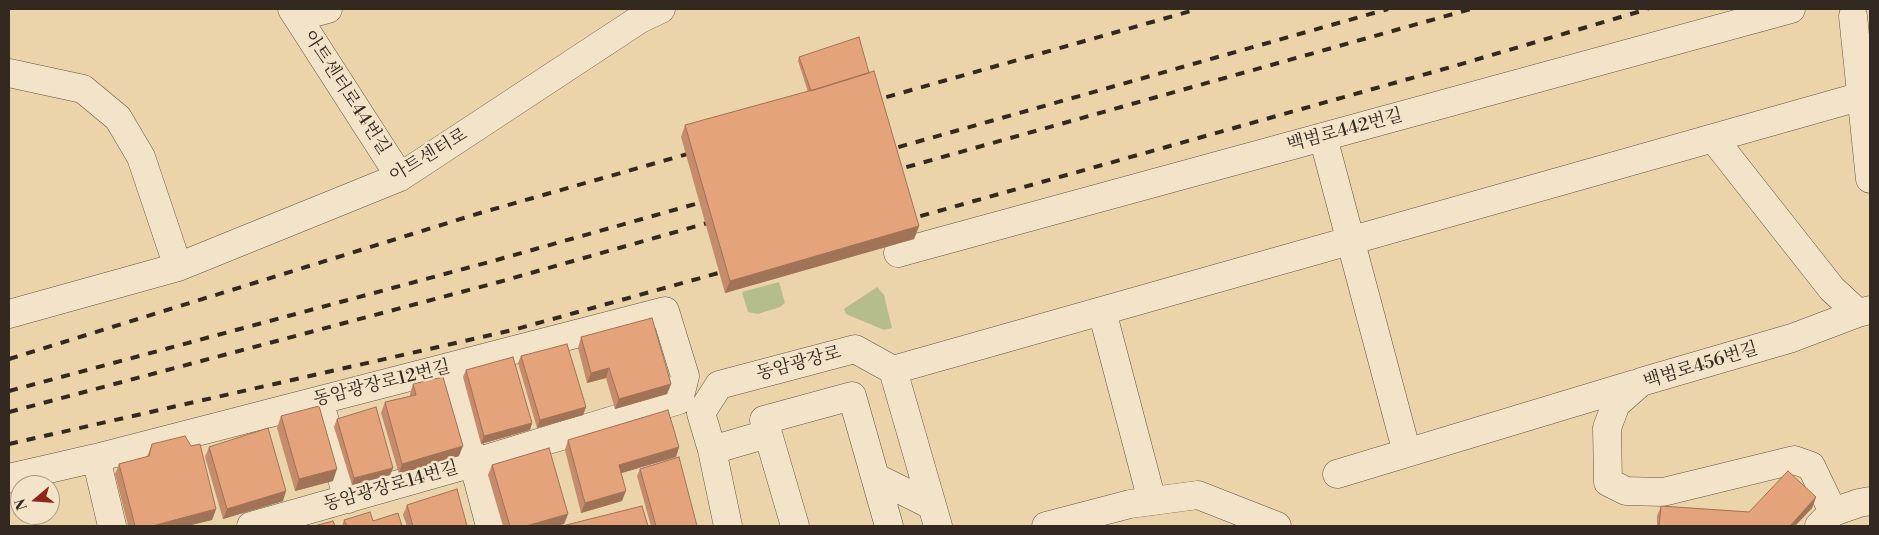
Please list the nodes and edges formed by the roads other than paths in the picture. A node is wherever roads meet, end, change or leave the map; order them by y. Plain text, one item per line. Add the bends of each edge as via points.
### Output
1 (328, 9) edge
2 (661, 9) edge
3 (1792, 9) edge
4 (1852, 11) edge
5 (295, 13) edge
6 (9, 73) edge
7 (1862, 96) junction
8 (1323, 137) junction
9 (1713, 138) junction
10 (400, 177) junction
11 (1870, 179) edge
12 (1351, 240) junction
13 (898, 253) edge
14 (178, 267) junction
15 (1102, 311) junction
16 (1864, 312) edge
17 (9, 314) edge
18 (448, 368) junction
19 (893, 370) junction
20 (1641, 382) junction
21 (319, 401) junction
22 (690, 406) junction
23 (767, 434) junction
24 (712, 450) junction
25 (1407, 453) junction
26 (96, 458) junction
27 (473, 463) junction
28 (1338, 474) dead end
29 (874, 477) junction
30 (9, 478) edge
31 (348, 499) junction
32 (1152, 501) junction
33 (1870, 501) edge
34 (935, 516) edge
35 (1826, 519) edge
36 (112, 526) edge
37 (251, 526) edge
38 (490, 526) edge
39 (728, 526) edge
40 (795, 526) edge
41 (889, 526) edge
42 (1046, 526) edge
43 (1278, 526) edge

1 - 5 street
2 - 10 street, 아트센터로
3 - 8 street, 백범로442번길
4 - 7 street
5 - 10 street, 아트센터로44번길
6 - 14 street via 83,89 118,118 141,157
7 - 9 street
7 - 11 street
8 - 12 street
8 - 13 street, 백범로442번길
9 - 12 street
9 - 16 street via 1832,289
10 - 14 street, 아트센터로
12 - 15 street
12 - 25 street
14 - 17 street, 아트센터로
15 - 19 street
15 - 32 street
16 - 20 street, 백범로456번길 via 1792,338
18 - 21 street, 동암광장로12번길
18 - 22 street, 동암광장로12번길 via 665,312 685,376
18 - 27 street
19 - 22 street, 동암광장로 via 855,349 719,385
19 - 34 street
20 - 25 street
20 - 35 street, 백범로456번길 via 1616,404 1607,428 1608,482 1626,491 1663,492 1794,460 1811,466
21 - 26 street, 동암광장로12번길
21 - 31 street
22 - 24 street
22 - 27 street, 동암광장로14번길
23 - 24 street
23 - 29 street via 764,420 852,396
23 - 40 street
24 - 39 street
25 - 28 street
26 - 30 street, 동암광장로12번길
26 - 36 street
27 - 31 street, 동암광장로14번길
27 - 38 street, 동암광장로14번길
29 - 34 street
29 - 41 street
31 - 37 street, 동암광장로14번길
32 - 42 street
32 - 43 street via 1198,495
33 - 35 street, 백범로456번길

